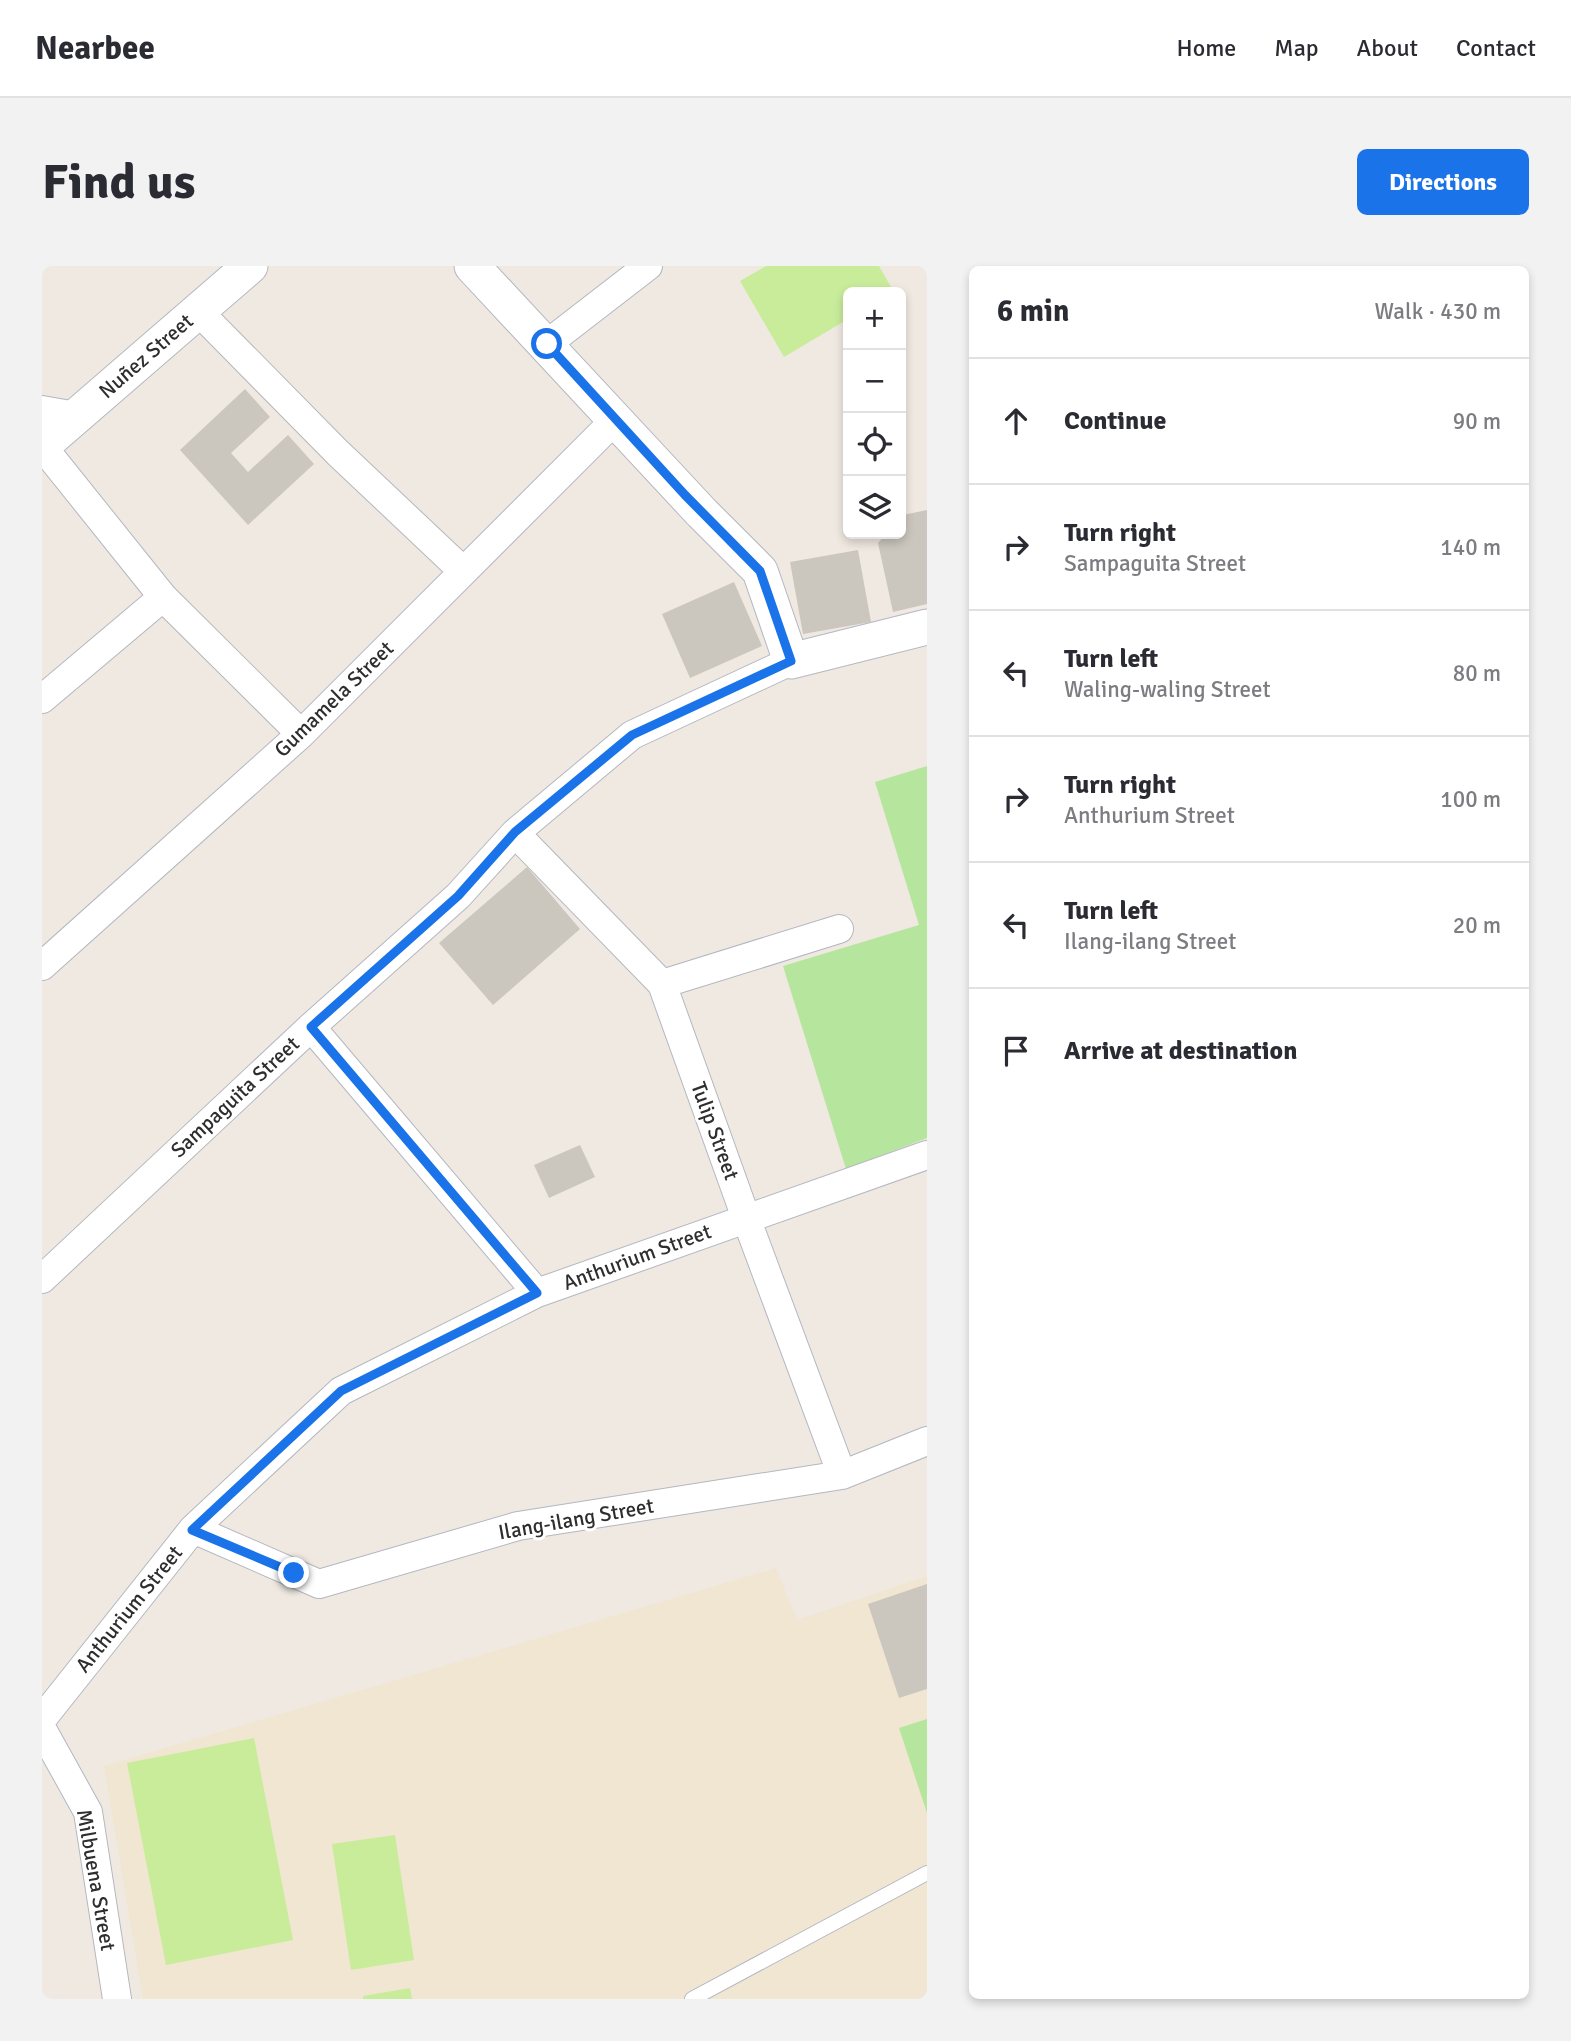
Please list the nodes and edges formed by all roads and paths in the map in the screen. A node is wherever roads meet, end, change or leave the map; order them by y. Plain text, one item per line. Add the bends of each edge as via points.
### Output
1 (250, 266) edge
2 (472, 266) edge
3 (648, 266) edge
4 (198, 311) junction
5 (547, 344) junction
6 (42, 410) edge
7 (76, 416) junction
8 (615, 420) junction
9 (42, 446) edge
10 (463, 571) junction
11 (163, 597) junction
12 (927, 626) edge
13 (791, 661) junction
14 (42, 699) edge
15 (301, 734) junction
16 (515, 832) junction
17 (839, 929) dead end
18 (42, 966) edge
19 (662, 984) junction
20 (311, 1027) junction
21 (927, 1155) edge
22 (746, 1218) junction
23 (42, 1279) edge
24 (537, 1293) junction
25 (927, 1441) edge
26 (842, 1475) junction
27 (192, 1530) junction
28 (42, 1719) edge
29 (42, 1729) edge
30 (927, 1873) edge
31 (117, 1999) edge
32 (692, 1999) edge

1 - 4 street, Nuñez Street
2 - 5 street
3 - 5 street
4 - 7 street, Nuñez Street
4 - 10 street
5 - 8 street
6 - 7 street
7 - 9 street, Nuñez Street
8 - 10 street, Gumamela Street
8 - 13 street via 760,571
9 - 11 street
10 - 15 street, Gumamela Street
11 - 14 street
11 - 15 street
12 - 13 street, Sampaguita Street
13 - 16 street, Sampaguita Street via 632,735
15 - 18 street, Gumamela Street
16 - 19 street, Tulip Street
16 - 20 street, Sampaguita Street via 458,896
17 - 19 street
19 - 22 street, Tulip Street
20 - 23 street, Sampaguita Street
20 - 24 street
21 - 22 street, Anthurium Street
22 - 24 street, Anthurium Street
22 - 26 street, Tulip Street
24 - 27 street, Anthurium Street via 341,1391
25 - 26 street, Ilang-ilang Street
26 - 27 street, Ilang-ilang Street via 518,1526 319,1584
27 - 28 street, Anthurium Street
29 - 31 street, Milbuena Street via 88,1812
30 - 32 lane

